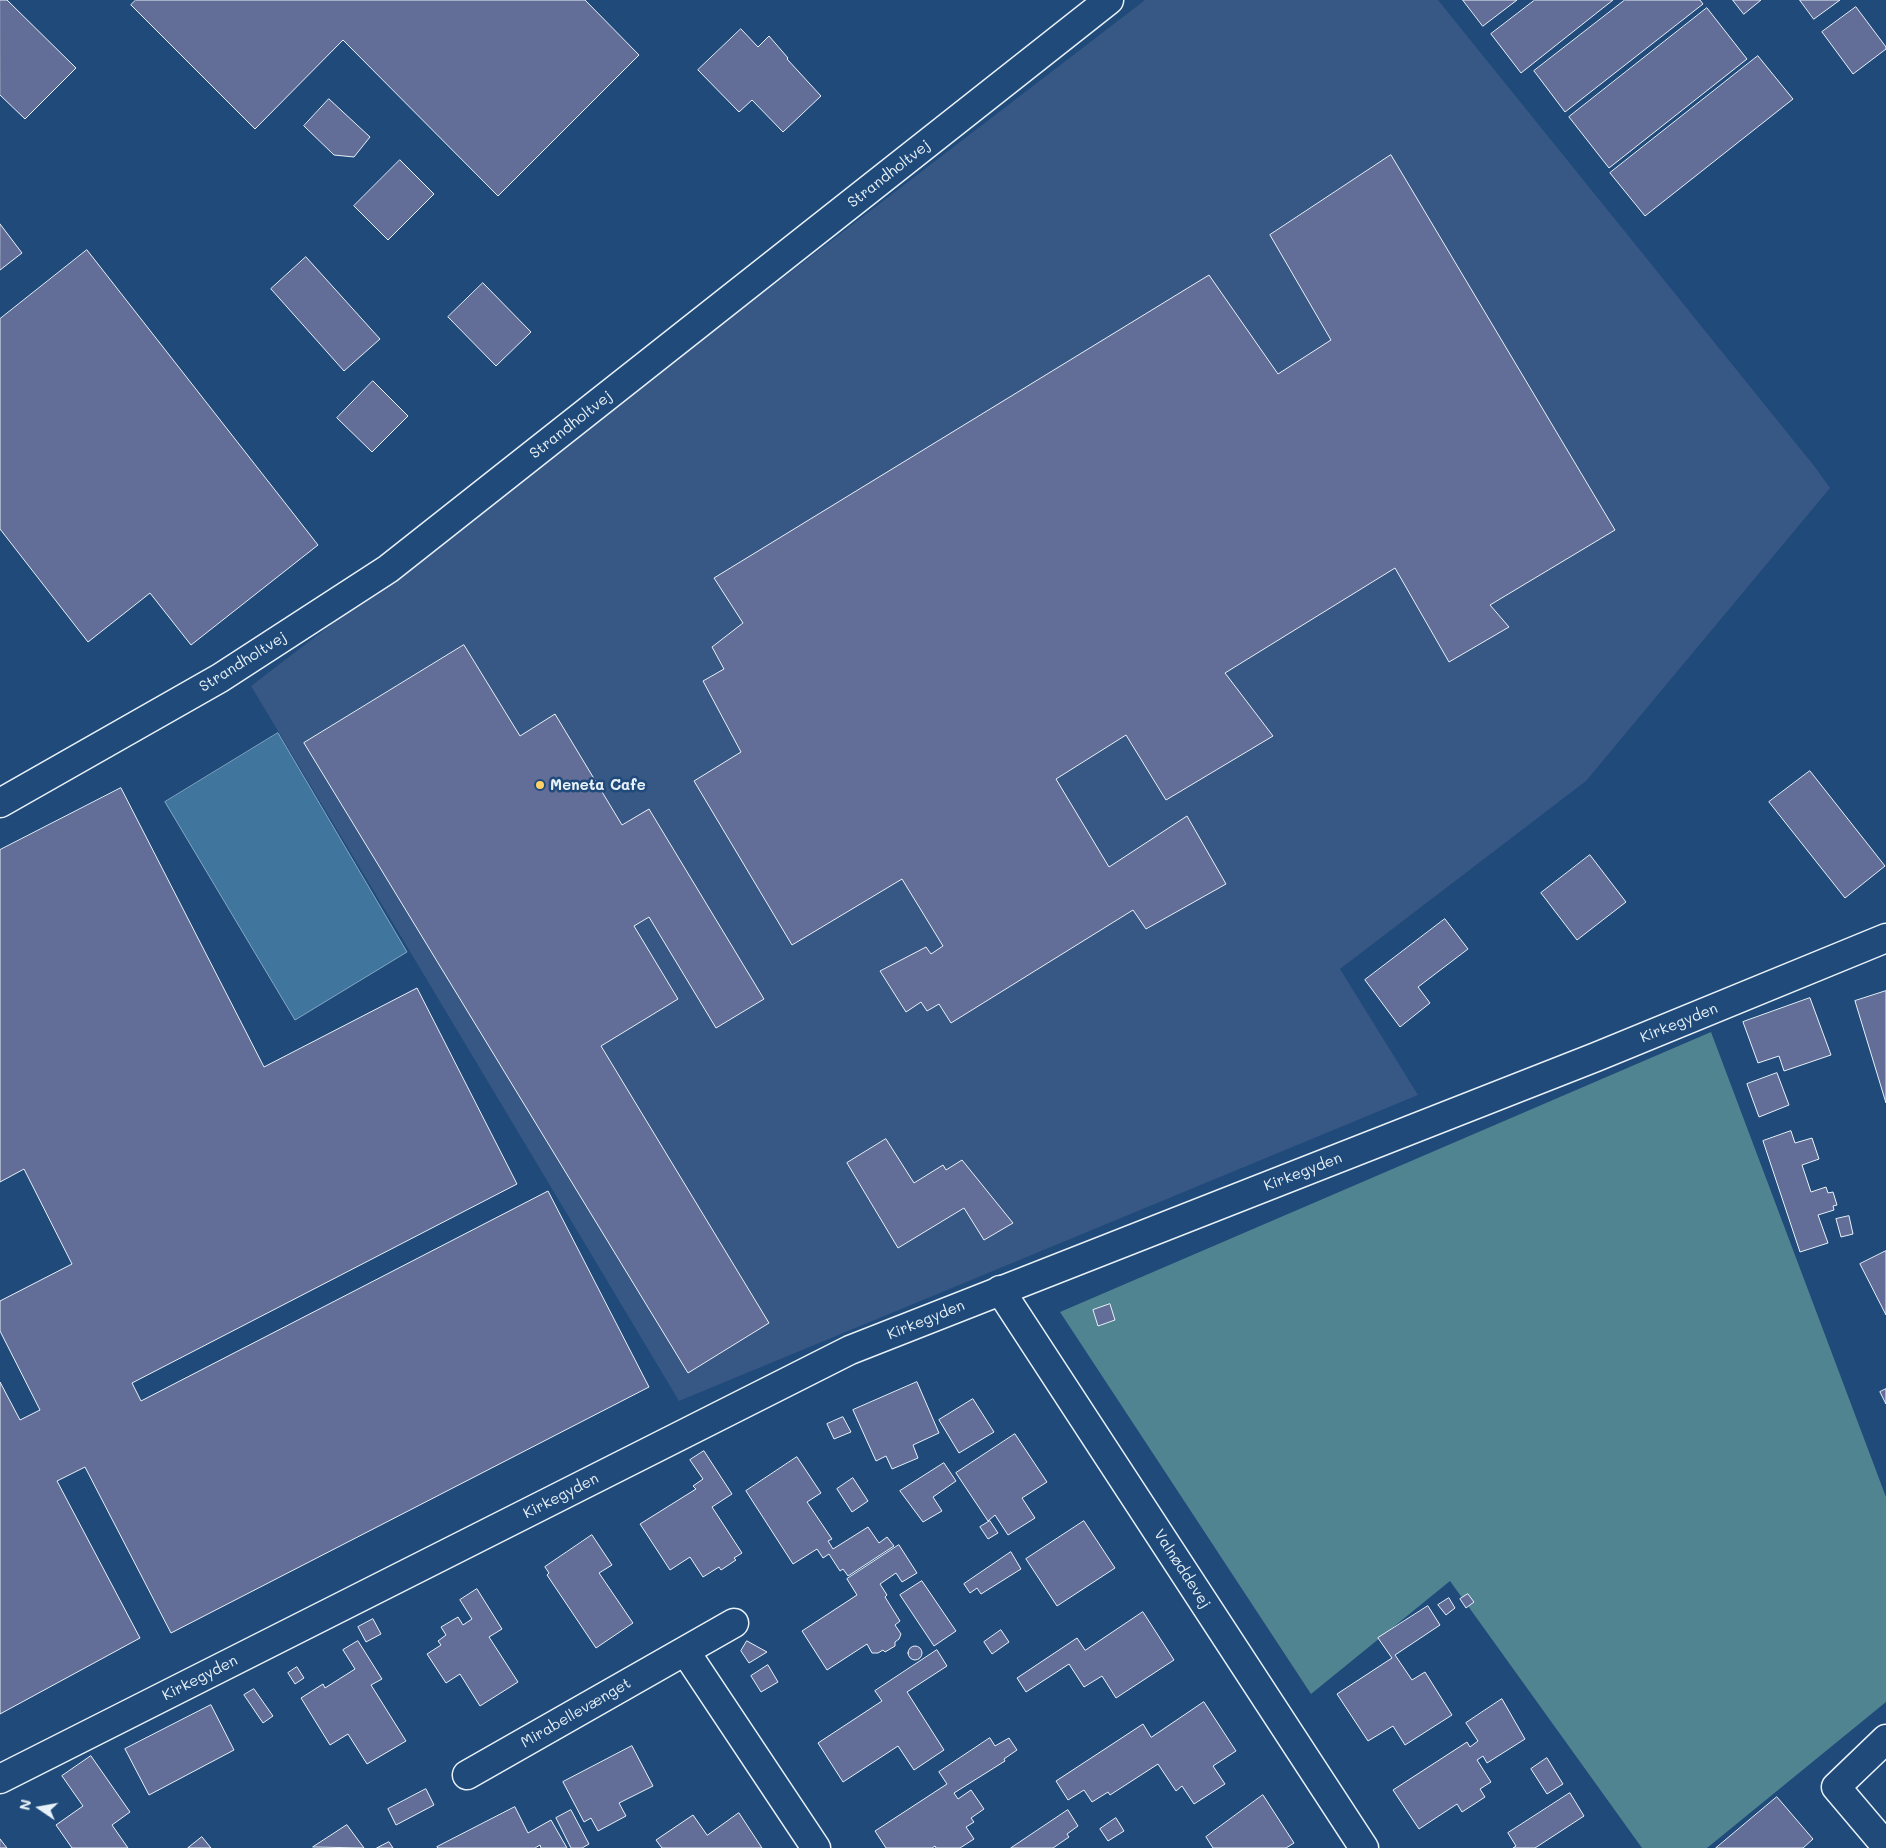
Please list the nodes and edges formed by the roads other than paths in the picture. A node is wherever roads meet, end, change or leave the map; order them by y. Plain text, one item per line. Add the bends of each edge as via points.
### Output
1 (1109, 0) edge
2 (0, 803) edge
3 (1886, 938) edge
4 (1000, 1290) junction
5 (734, 1623) dead end
6 (685, 1651) junction
7 (1886, 1739) edge
8 (467, 1775) dead end
9 (0, 1779) edge
10 (1886, 1846) edge
11 (816, 1848) edge
12 (1364, 1848) edge

1 - 2 street, Strandholtvej via 388,569 220,678
3 - 4 street, Kirkegyden via 1596,1057
4 - 9 street, Kirkegyden via 850,1350
4 - 12 street, Valnøddevej
5 - 6 street, Mirabellevænget
6 - 8 street, Mirabellevænget
6 - 11 street
7 - 10 street via 1836,1787

